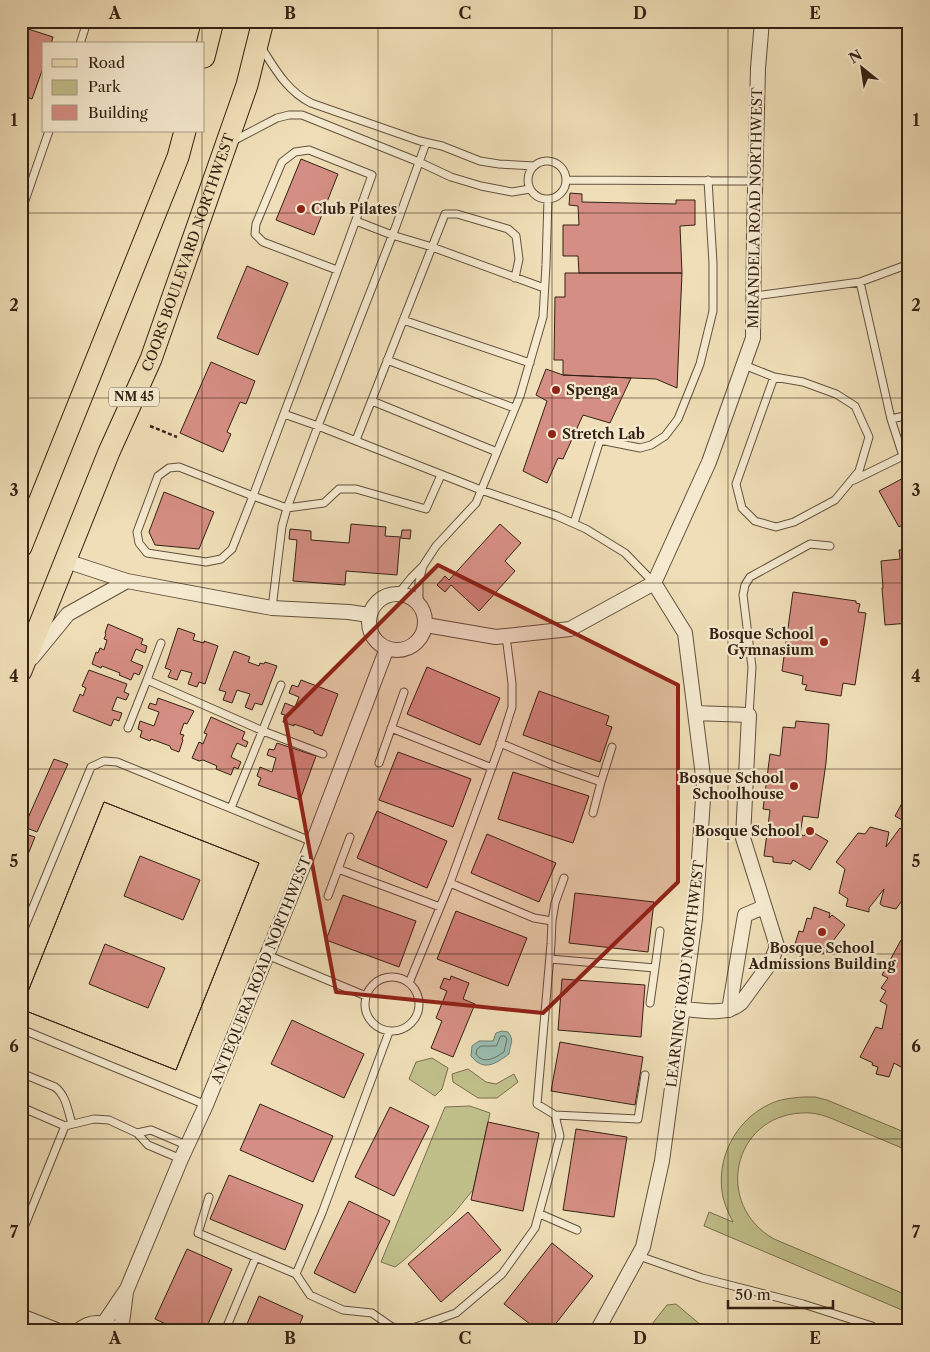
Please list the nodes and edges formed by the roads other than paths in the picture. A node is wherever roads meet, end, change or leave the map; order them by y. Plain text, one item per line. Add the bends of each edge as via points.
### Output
1 (81, 21) edge
2 (213, 21) edge
3 (263, 21) edge
4 (762, 21) edge
5 (81, 42) edge
6 (258, 42) junction
7 (205, 53) edge
8 (49, 132) edge
9 (185, 132) edge
10 (426, 143) junction
11 (226, 145) junction
12 (419, 162) junction
13 (534, 166) junction
14 (567, 180) junction
15 (708, 180) junction
16 (755, 181) junction
17 (530, 189) junction
18 (548, 199) junction
19 (21, 212) edge
20 (356, 222) junction
21 (392, 235) junction
22 (432, 247) junction
23 (909, 264) edge
24 (338, 270) junction
25 (515, 278) junction
26 (860, 282) junction
27 (544, 288) junction
28 (754, 296) junction
29 (403, 320) junction
30 (387, 360) junction
31 (530, 363) junction
32 (744, 365) junction
33 (774, 377) junction
34 (372, 401) junction
35 (514, 408) junction
36 (284, 414) junction
37 (909, 415) edge
38 (891, 419) junction
39 (318, 426) junction
40 (356, 440) junction
41 (497, 452) junction
42 (906, 455) edge
43 (441, 475) junction
44 (851, 481) junction
45 (481, 490) junction
46 (253, 496) junction
47 (287, 508) junction
48 (574, 523) junction
49 (830, 546) dead end
50 (21, 547) edge
51 (66, 561) junction
52 (423, 566) junction
53 (127, 582) junction
54 (654, 583) junction
55 (400, 593) junction
56 (419, 604) junction
57 (272, 608) junction
58 (369, 615) junction
59 (426, 625) junction
60 (506, 636) junction
61 (161, 643) dead end
62 (387, 648) junction
63 (21, 671) edge
64 (147, 680) junction
65 (282, 685) dead end
66 (404, 692) dead end
67 (695, 713) junction
68 (749, 715) junction
69 (128, 728) dead end
70 (390, 728) junction
71 (263, 731) junction
72 (500, 743) junction
73 (612, 747) dead end
74 (323, 754) dead end
75 (379, 763) dead end
76 (492, 768) junction
77 (601, 782) junction
78 (231, 808) junction
79 (593, 813) dead end
80 (350, 837) dead end
81 (313, 842) junction
82 (338, 869) junction
83 (564, 878) dead end
84 (450, 883) junction
85 (328, 896) dead end
86 (440, 907) junction
87 (764, 907) junction
88 (552, 920) junction
89 (660, 931) dead end
90 (21, 936) edge
91 (267, 955) junction
92 (550, 959) junction
93 (655, 968) junction
94 (409, 983) junction
95 (366, 996) junction
96 (650, 1003) dead end
97 (683, 1009) junction
98 (729, 1010) junction
99 (21, 1029) edge
100 (389, 1032) junction
101 (21, 1073) edge
102 (646, 1075) dead end
103 (206, 1105) junction
104 (21, 1107) edge
105 (555, 1115) junction
106 (69, 1125) junction
107 (137, 1133) junction
108 (186, 1145) junction
109 (180, 1159) junction
110 (209, 1197) dead end
111 (540, 1214) junction
112 (577, 1230) dead end
113 (21, 1233) edge
114 (639, 1256) junction
115 (256, 1257) junction
116 (296, 1274) junction
117 (127, 1289) junction
118 (21, 1316) edge
119 (110, 1327) edge
120 (59, 1331) edge
121 (78, 1331) edge
122 (121, 1331) edge
123 (225, 1331) edge
124 (597, 1331) edge
125 (878, 1331) edge

1 - 5 lane via 85,28
2 - 7 main road
3 - 6 main road, COORS BOULEVARD NORTHWEST / NM 45
4 - 16 street, MIRANDELA ROAD NORTHWEST
6 - 10 lane via 281,78 302,98
6 - 11 main road, COORS BOULEVARD NORTHWEST / NM 45 via 247,86
8 - 19 lane
9 - 50 main road via 178,156
10 - 12 lane
10 - 13 lane via 480,161
11 - 12 lane via 277,118 302,115
11 - 51 main road, COORS BOULEVARD NORTHWEST / NM 45 via 150,360
12 - 17 lane via 481,186 512,192
12 - 21 lane
13 - 14 lane via 539,162 552,161 563,168
13 - 17 lane via 528,177
14 - 15 lane
14 - 18 lane via 563,192
15 - 16 lane
15 - 48 lane via 713,311 700,364 678,419 665,436 640,448 600,440
16 - 28 street, MIRANDELA ROAD NORTHWEST
17 - 18 lane via 540,198
18 - 27 lane
20 - 21 lane
20 - 24 lane
20 - 24 lane via 372,175 309,150 295,152 282,162 256,224 256,234 263,242
21 - 22 lane
21 - 39 lane
22 - 25 lane
22 - 25 lane via 445,214 457,214 508,229 516,236 519,259
22 - 29 lane
23 - 26 lane
24 - 36 lane
25 - 27 lane
26 - 28 lane
26 - 38 lane
27 - 31 lane via 543,317
28 - 32 street, MIRANDELA ROAD NORTHWEST via 753,338
29 - 30 lane
29 - 31 lane
30 - 34 lane
30 - 35 lane
31 - 35 lane
32 - 33 lane
32 - 54 street, MIRANDELA ROAD NORTHWEST via 709,462
33 - 44 lane via 803,382 836,394 856,406 869,438 859,472
33 - 44 lane via 736,484 742,508 754,521 776,527 794,522 835,500
34 - 40 lane
34 - 41 lane
35 - 41 lane
36 - 39 lane
36 - 46 lane
37 - 38 lane
38 - 42 lane
39 - 40 lane
39 - 47 lane
40 - 43 lane
41 - 45 lane
42 - 44 lane
43 - 45 lane
43 - 47 lane via 426,508 356,489 339,489 324,503
45 - 48 lane
45 - 52 lane via 476,503 436,546
46 - 46 lane via 179,467 169,468 158,476 137,532 139,543 147,553 206,562 221,559 232,549
46 - 47 lane
47 - 57 lane
48 - 54 lane via 625,553
49 - 68 lane via 810,544 750,576 745,585 743,595 752,667
51 - 53 street
51 - 63 main road, COORS BOULEVARD NORTHWEST / NM 45
52 - 55 lane
52 - 56 lane
53 - 57 street
53 - 63 street via 68,614
54 - 60 street via 570,629
54 - 67 street, LEARNING ROAD NORTHWEST via 685,633
55 - 56 street
55 - 58 street via 380,599
56 - 59 street via 426,616
57 - 58 street
58 - 62 street via 372,636
59 - 60 street
59 - 62 street via 419,641 410,647 401,650
60 - 72 lane via 512,707
61 - 64 lane
62 - 81 street, ANTEQUERA ROAD NORTHWEST
64 - 69 lane
64 - 71 lane
65 - 71 lane
66 - 70 lane
67 - 68 street
67 - 97 street, LEARNING ROAD NORTHWEST via 704,784 695,919
68 - 87 street via 743,838
70 - 75 lane
70 - 76 lane
71 - 74 lane
71 - 78 lane
72 - 76 lane
72 - 77 lane
73 - 77 lane
76 - 84 lane
77 - 79 lane
78 - 81 lane
78 - 90 lane via 117,762 104,760 91,768
80 - 82 lane
81 - 91 street, ANTEQUERA ROAD NORTHWEST
82 - 85 lane
82 - 86 lane
83 - 88 lane
84 - 86 lane
84 - 88 lane via 534,918
86 - 94 lane
87 - 98 street via 745,915
87 - 98 street via 777,946 771,962 741,1002
88 - 92 lane
89 - 93 lane
91 - 95 lane
91 - 103 street, ANTEQUERA ROAD NORTHWEST
92 - 93 lane
92 - 105 lane via 537,1104
93 - 96 lane
94 - 95 lane via 402,978 384,978 376,982
94 - 100 lane via 419,997 417,1015 406,1028
95 - 100 lane via 364,1004 368,1019 374,1026
97 - 98 street
97 - 114 street, LEARNING ROAD NORTHWEST via 662,1161 644,1247
99 - 103 lane
100 - 116 lane
101 - 106 lane via 59,1090
102 - 105 lane via 638,1119
103 - 108 street, ANTEQUERA ROAD NORTHWEST
104 - 106 lane
105 - 111 lane via 560,1136
106 - 107 lane via 94,1119 109,1120
106 - 113 lane
107 - 108 lane via 151,1130
107 - 109 lane via 148,1145
108 - 109 street, ANTEQUERA ROAD NORTHWEST
109 - 117 street, ANTEQUERA ROAD NORTHWEST
110 - 115 lane via 198,1233
111 - 112 lane
111 - 116 lane via 536,1228 502,1274 456,1313 410,1328 392,1327 372,1313 343,1310 310,1295
114 - 124 street, LEARNING ROAD NORTHWEST
114 - 125 lane via 702,1278 803,1304 872,1326
115 - 116 lane
115 - 123 lane
117 - 119 street, ANTEQUERA ROAD NORTHWEST
117 - 122 street, ANTEQUERA ROAD NORTHWEST
118 - 120 street
119 - 121 street via 92,1323

